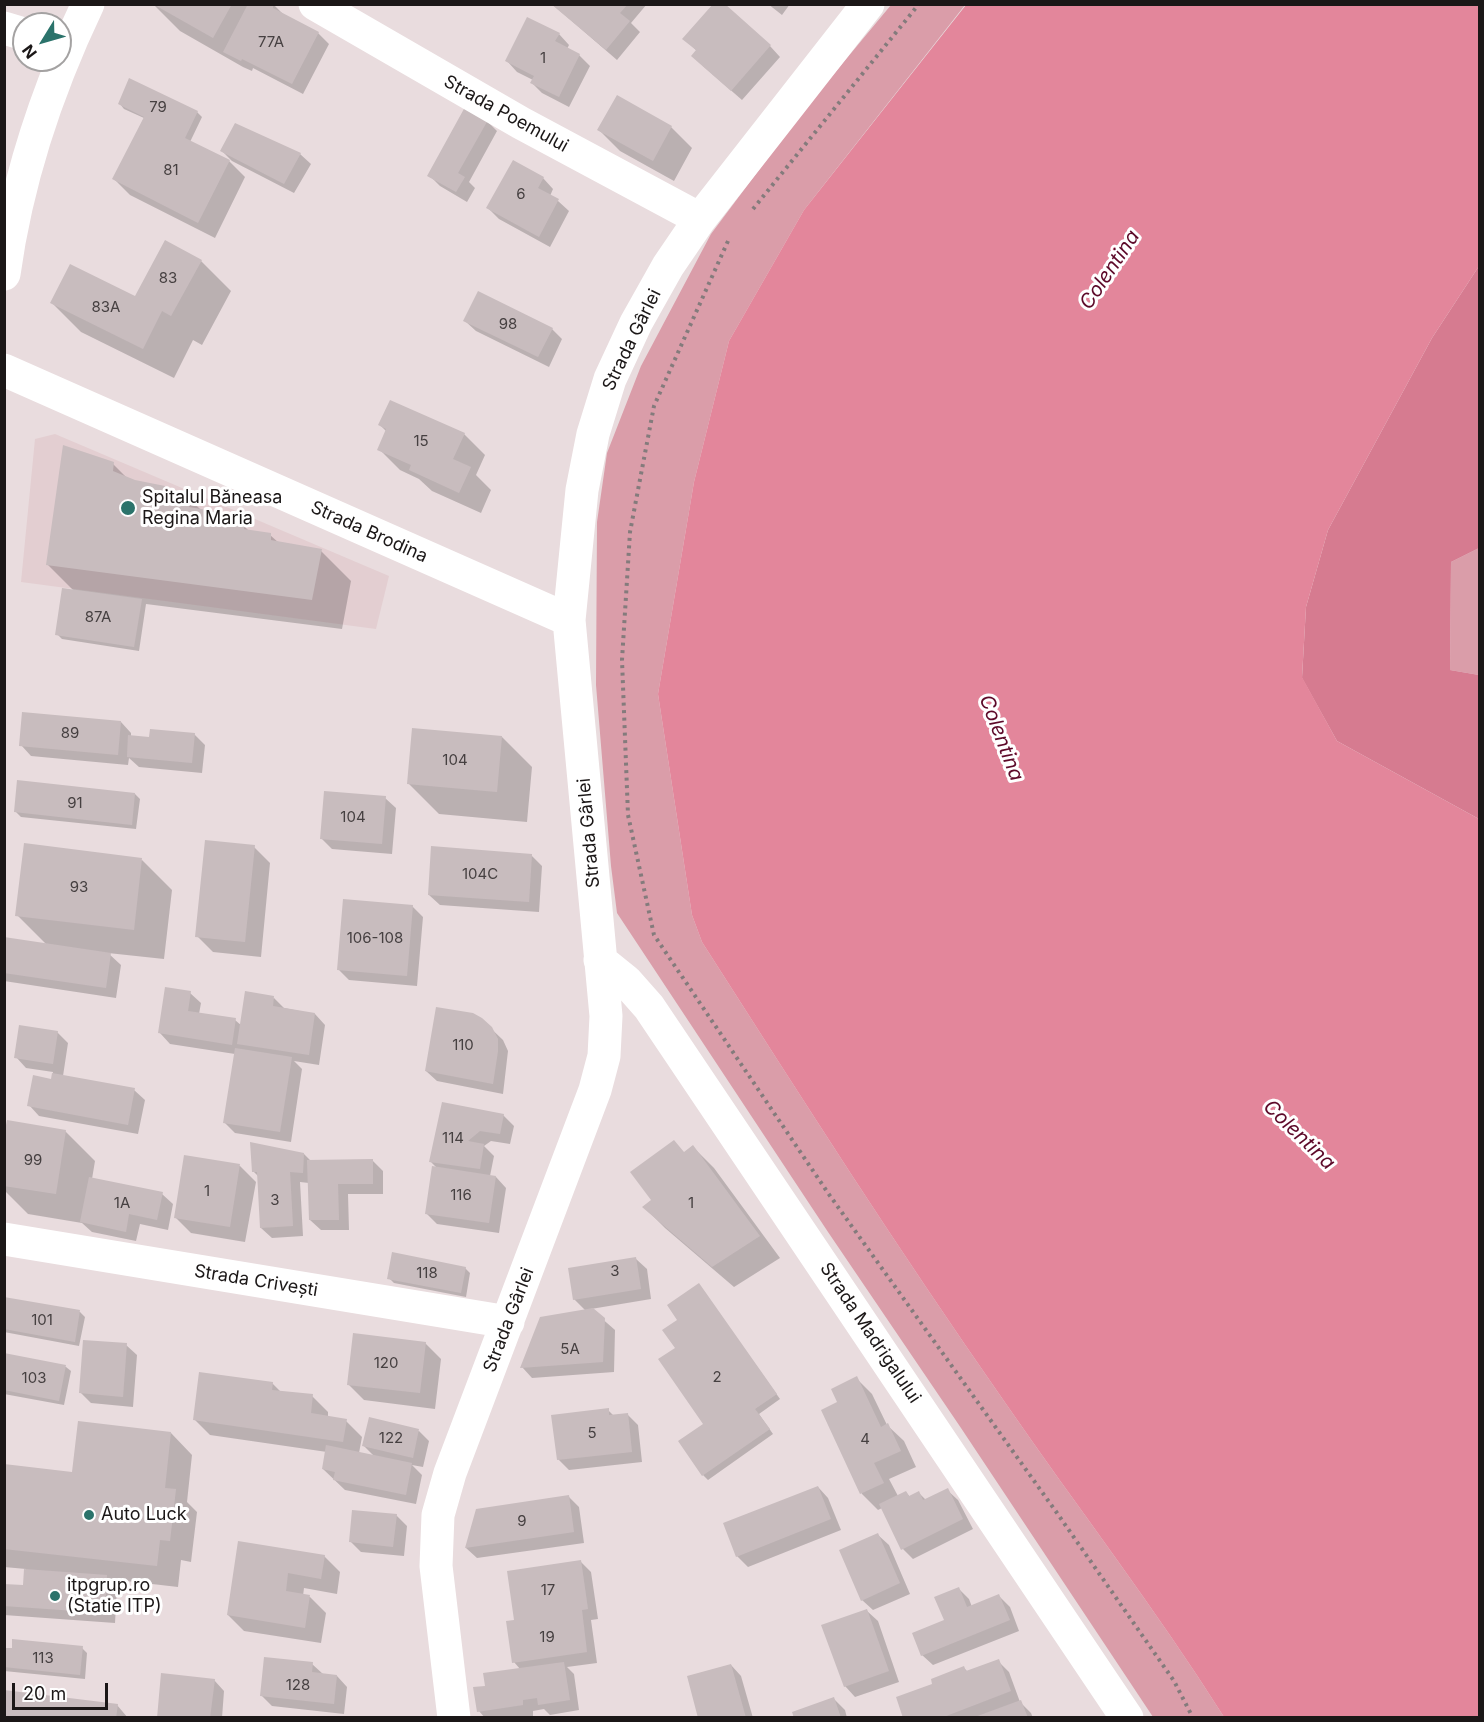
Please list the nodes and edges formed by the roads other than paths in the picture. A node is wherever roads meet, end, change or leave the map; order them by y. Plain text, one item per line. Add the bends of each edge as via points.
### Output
1 (88, 4) edge
2 (315, 4) edge
3 (868, 4) edge
4 (72, 33) edge
5 (56, 72) edge
6 (11, 196) edge
7 (700, 219) junction
8 (4, 274) edge
9 (4, 370) edge
10 (569, 620) junction
11 (600, 960) junction
12 (4, 1239) edge
13 (508, 1322) junction
14 (454, 1718) edge
15 (1127, 1718) edge

1 - 4 street
2 - 7 street, Strada Poemului via 521,123
3 - 7 street, Strada Gârlei
5 - 6 street
6 - 8 street
7 - 10 street, Strada Gârlei via 636,323 610,380 583,481
9 - 10 street, Strada Brodina
10 - 11 street, Strada Gârlei
11 - 13 street, Strada Gârlei via 606,1016 604,1056 595,1090
11 - 15 street, Strada Madrigalului via 650,1007
12 - 13 street, Strada Crivești
13 - 14 street, Strada Gârlei via 450,1473 438,1515 436,1566

